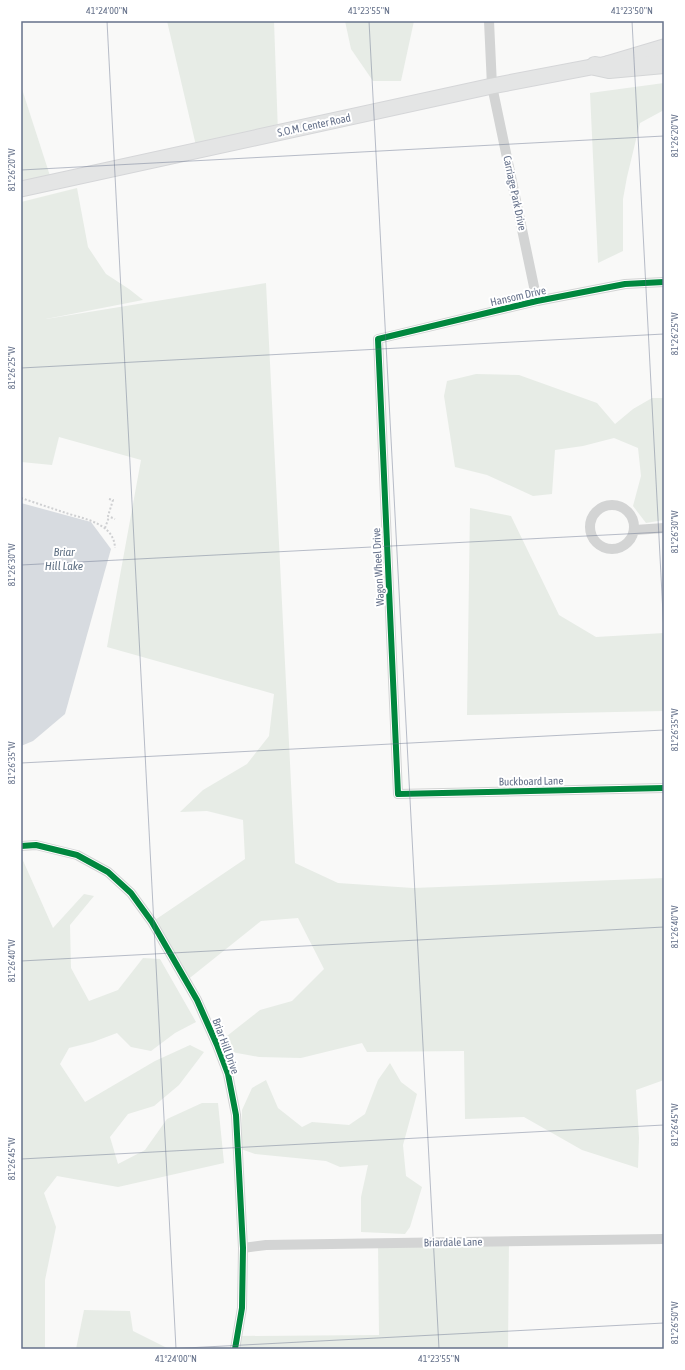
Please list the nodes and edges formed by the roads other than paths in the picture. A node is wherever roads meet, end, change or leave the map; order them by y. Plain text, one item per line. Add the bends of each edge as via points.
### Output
1 (489, 21) edge
2 (664, 47) edge
3 (664, 57) edge
4 (664, 64) edge
5 (601, 65) junction
6 (492, 86) junction
7 (21, 189) edge
8 (664, 282) edge
9 (537, 301) junction
10 (378, 339) joint
11 (664, 528) edge
12 (635, 530) junction
13 (664, 788) edge
14 (398, 794) joint
15 (21, 846) edge
16 (664, 1239) edge
17 (243, 1248) junction
18 (235, 1349) edge

1 - 6 street, Carriage Park Drive
2 - 5 main road, S.O.M. Center Road
3 - 5 main road, S.O.M. Center Road
4 - 5 highway via 609,69
5 - 6 main road, S.O.M. Center Road
6 - 7 main road, S.O.M. Center Road
6 - 9 street, Carriage Park Drive
8 - 9 street, Hansom Drive via 625,284
9 - 10 street, Hansom Drive
10 - 14 street, Wagon Wheel Drive
11 - 12 street
12 - 12 street via 634,522 626,509 612,504 598,509 590,521 591,536 601,547 608,549 622,547 628,543
13 - 14 street, Buckboard Lane
15 - 17 street, Briar Hill Drive via 36,846 77,855 108,872 131,893 152,922 197,1000 228,1074 236,1116
16 - 17 street, Briardale Lane via 274,1245
17 - 18 street, Briar Hill Drive via 242,1308

